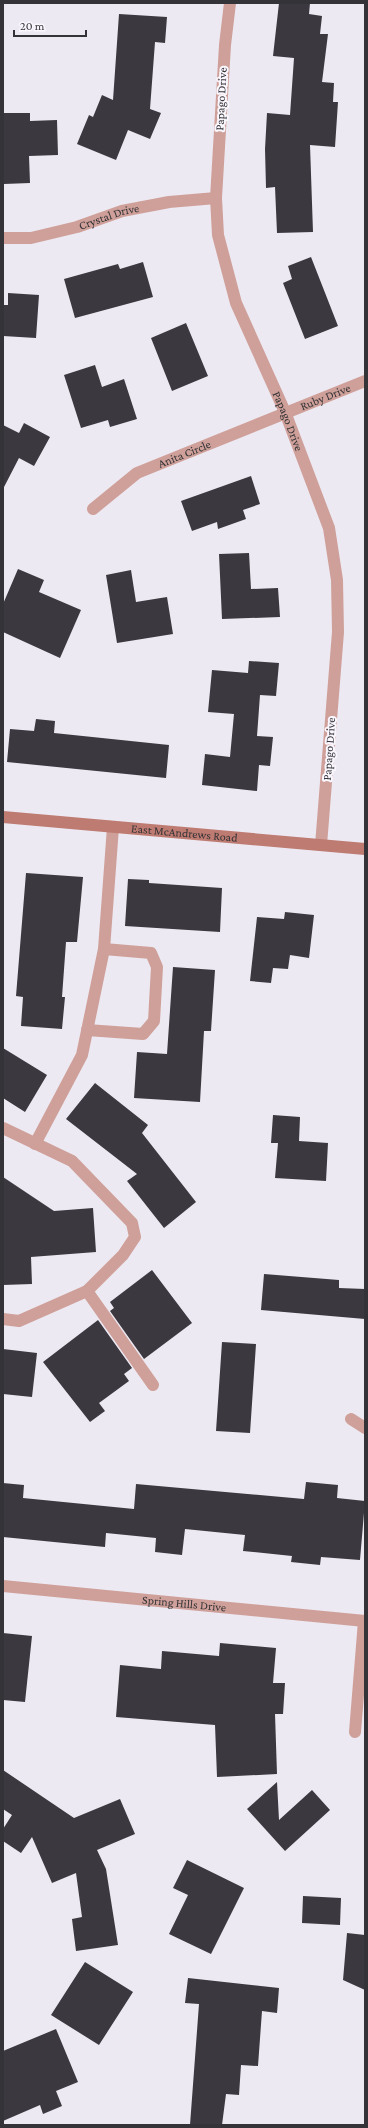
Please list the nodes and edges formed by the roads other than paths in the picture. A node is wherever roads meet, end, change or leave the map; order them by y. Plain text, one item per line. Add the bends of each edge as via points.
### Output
1 (230, 3) edge
2 (216, 198) junction
3 (3, 238) edge
4 (365, 381) edge
5 (285, 412) junction
6 (93, 509) dead end
7 (3, 817) edge
8 (113, 827) junction
9 (321, 845) junction
10 (365, 849) edge
11 (104, 949) junction
12 (87, 1030) junction
13 (3, 1128) edge
14 (35, 1144) junction
15 (87, 1292) junction
16 (3, 1319) edge
17 (153, 1385) dead end
18 (351, 1419) dead end
19 (365, 1428) edge
20 (3, 1586) edge
21 (365, 1621) edge
22 (355, 1732) dead end

1 - 2 street, Papago Drive
2 - 3 street, Crystal Drive via 169,202 122,211 77,227 31,238
2 - 5 street, Papago Drive via 218,235 236,303
4 - 5 street, Ruby Drive
5 - 6 street, Anita Circle via 137,472
5 - 9 street, Papago Drive via 329,528 337,580 338,632
7 - 8 main road, East McAndrews Road
8 - 9 main road, East McAndrews Road
8 - 11 street
9 - 10 main road, East McAndrews Road
11 - 12 street
11 - 12 street via 151,953 157,967 154,1021 143,1034
12 - 14 street via 82,1055
13 - 14 street
14 - 15 street via 72,1161 132,1223 135,1236 123,1255
15 - 16 street via 19,1321
15 - 17 street
18 - 19 street
20 - 21 street, Spring Hills Drive
21 - 22 street

